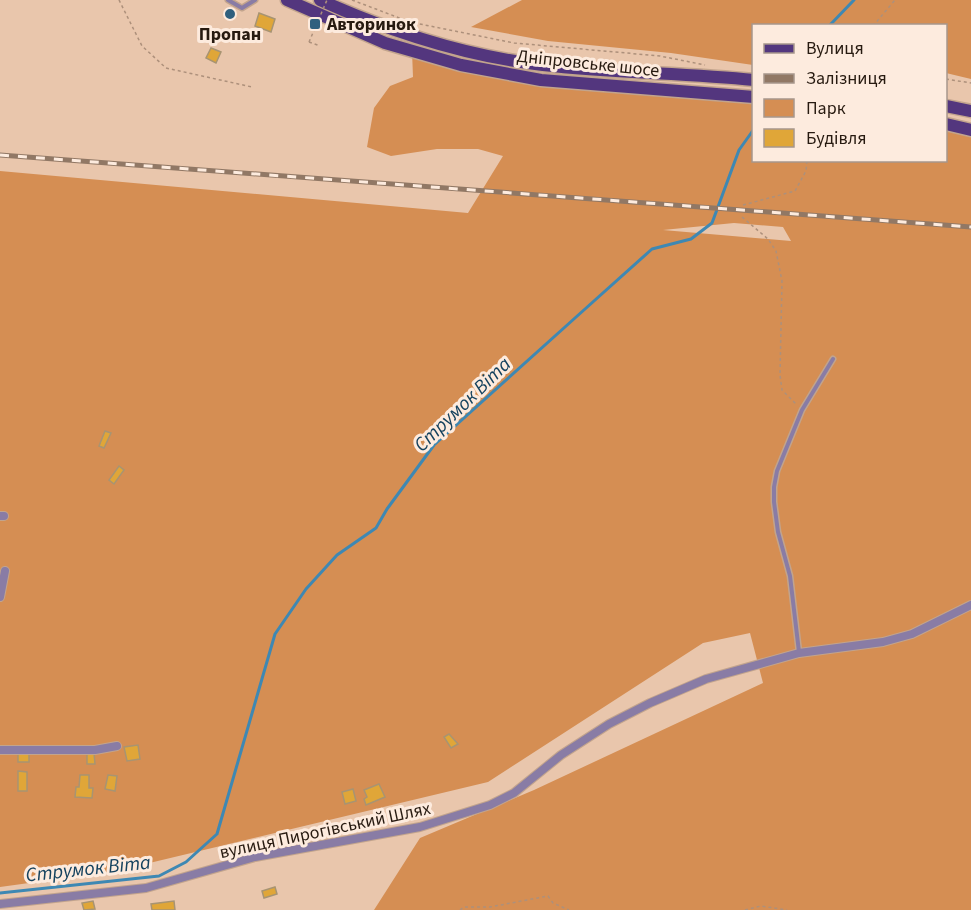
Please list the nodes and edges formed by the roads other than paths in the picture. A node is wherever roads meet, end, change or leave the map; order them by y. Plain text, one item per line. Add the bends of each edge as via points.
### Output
1 (228, 0) edge
2 (255, 0) edge
3 (287, 0) edge
4 (320, 0) edge
5 (752, 80) edge
6 (752, 97) edge
7 (947, 106) edge
8 (971, 111) edge
9 (947, 124) edge
10 (971, 130) edge
11 (833, 359) dead end
12 (4, 571) dead end
13 (0, 597) edge
14 (971, 605) edge
15 (799, 653) junction
16 (117, 746) dead end
17 (0, 750) edge
18 (0, 904) edge

1 - 2 lane via 242,8
3 - 6 main road, Дніпровське шосе via 385,43 460,65 542,80
4 - 5 main road, Дніпровське шосе via 388,29 460,51 543,65
7 - 8 main road
9 - 10 main road
11 - 15 lane via 802,410 777,471 774,502 790,576
12 - 13 street
14 - 15 street, вулиця Пирогівський Шлях via 912,634 883,642
15 - 18 street, вулиця Пирогівський Шлях via 706,679 650,704 609,724 561,755 514,793 490,805 420,827 255,857 146,888
16 - 17 street via 95,750

